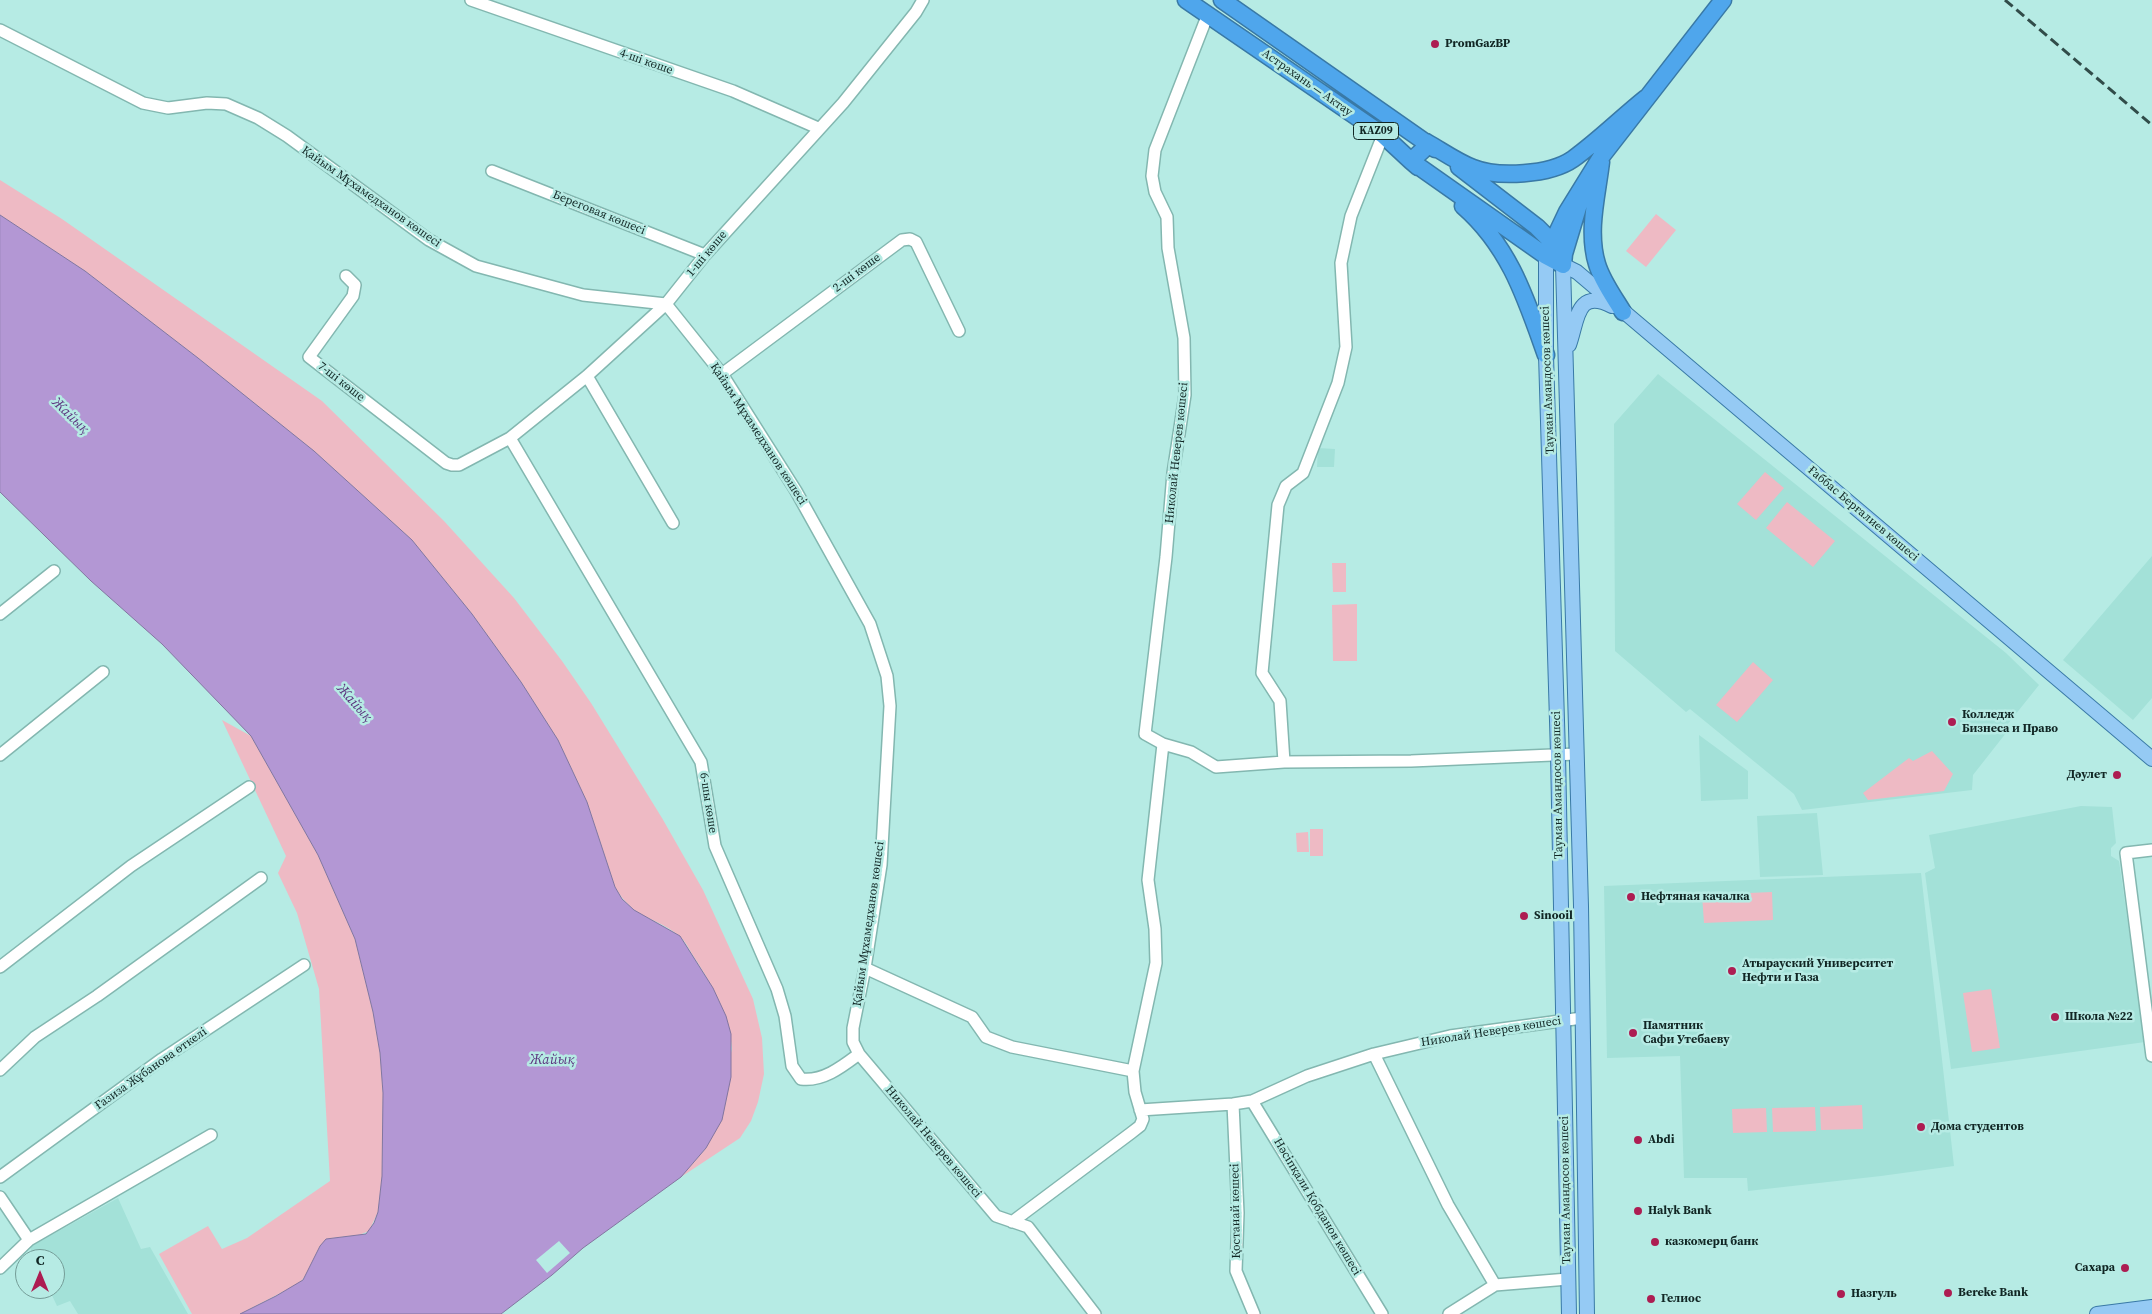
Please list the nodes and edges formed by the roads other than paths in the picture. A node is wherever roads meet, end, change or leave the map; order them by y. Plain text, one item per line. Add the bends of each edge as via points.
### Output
1 (471, 0) edge
2 (923, 0) edge
3 (1186, 0) edge
4 (1222, 0) edge
5 (1723, 0) edge
6 (1208, 14) junction
7 (0, 30) edge
8 (1646, 98) junction
9 (818, 128) junction
10 (1382, 135) junction
11 (1426, 142) junction
12 (1601, 157) junction
13 (1411, 161) junction
14 (492, 170) dead end
15 (1586, 181) junction
16 (1550, 249) junction
17 (705, 255) junction
18 (1567, 263) junction
19 (346, 276) dead end
20 (666, 304) junction
21 (1623, 312) junction
22 (959, 330) dead end
23 (1546, 355) junction
24 (1565, 355) junction
25 (722, 374) junction
26 (587, 376) junction
27 (510, 438) junction
28 (452, 465) joint
29 (673, 523) dead end
30 (54, 571) dead end
31 (0, 614) edge
32 (103, 672) dead end
33 (1163, 744) junction
34 (1558, 754) junction
35 (1576, 754) junction
36 (0, 755) edge
37 (2152, 758) edge
38 (1284, 762) junction
39 (249, 787) dead end
40 (2152, 850) edge
41 (261, 878) dead end
42 (304, 965) dead end
43 (0, 967) edge
44 (865, 968) junction
45 (1582, 1018) junction
46 (1562, 1019) junction
47 (859, 1054) junction
48 (1374, 1054) junction
49 (2152, 1056) edge
50 (0, 1070) edge
51 (1133, 1071) junction
52 (1252, 1101) junction
53 (1233, 1104) junction
54 (1140, 1110) junction
55 (211, 1135) dead end
56 (0, 1177) edge
57 (0, 1197) edge
58 (1012, 1222) junction
59 (28, 1240) junction
60 (0, 1268) edge
61 (1568, 1279) junction
62 (1495, 1285) junction
63 (2152, 1307) edge
64 (1095, 1314) edge
65 (1254, 1314) edge
66 (1382, 1314) edge
67 (1449, 1314) edge
68 (1568, 1314) edge
69 (1587, 1314) edge
70 (2097, 1314) edge

1 - 9 street, 4-шi көше via 733,92
2 - 9 street, 1-ші көше via 843,103
3 - 6 highway, Астрахань — Актау / KAZ09
4 - 11 highway, Астрахань — Актау / KAZ09
5 - 8 highway
6 - 10 highway, Астрахань — Актау / KAZ09
6 - 33 street, Николай Неверев көшесі via 1155,150 1152,176 1155,192 1167,216 1168,248 1184,338 1185,395 1173,473 1145,734
7 - 20 street, Қайым Мұхамедханов көшесi via 143,103 168,108 226,104 258,118 429,240 476,266 583,295
8 - 11 highway via 1571,160 1538,172 1497,173 1474,169
8 - 12 highway
9 - 17 street, 1-ші көше
10 - 13 highway, Астрахань — Актау / KAZ09
10 - 38 street via 1351,216 1341,264 1346,348 1338,383 1303,473 1286,486 1278,505 1262,673 1280,701
11 - 13 highway via 1423,150
11 - 16 highway, Астрахань — Актау / KAZ09
12 - 15 highway
12 - 21 highway via 1594,212 1594,250 1606,284
13 - 16 highway, Астрахань — Актау / KAZ09
13 - 23 highway via 1466,209 1492,238 1527,299
14 - 17 street, Береговая көшесі
15 - 16 highway via 1566,212
15 - 18 highway
16 - 18 highway, Астрахань — Актау / KAZ09
16 - 23 main road, Тауман Амандосов көшесі
17 - 20 street, 1-ші көше
18 - 21 main road, Ғаббас Берғалиев көшесі
18 - 24 main road, Тауман Амандосов көшесі
19 - 28 street, 7-шi көше via 355,285 353,296 310,357
20 - 25 street, Қайым Мұхамедханов көшесi
20 - 26 street, 1-ші көше
21 - 24 main road via 1601,300 1585,304 1579,309
21 - 37 main road, Ғаббас Берғалиев көшесі
22 - 25 street, 2-ші көше via 916,242 902,240
23 - 34 main road, Тауман Амандосов көшесі
24 - 35 main road, Тауман Амандосов көшесі
25 - 44 street, Қайым Мұхамедханов көшесi via 796,491 870,624 887,676 890,706 880,865
26 - 27 street, 1-ші көше
26 - 29 street
27 - 28 street, 1-ші көше
27 - 47 street, 6-шы көше via 701,762 715,846 777,989 785,1016 792,1066 801,1079 819,1078
30 - 31 street
32 - 36 street
33 - 38 street, Николай Неверев көшесі via 1190,752 1216,767
33 - 51 street via 1148,880 1156,962
34 - 35 street, Николай Неверев көшесі
34 - 38 street, Николай Неверев көшесі via 1410,761
34 - 46 main road, Тауман Амандосов көшесі
35 - 45 main road, Тауман Амандосов көшесі
39 - 43 street via 131,866
40 - 49 street via 2126,853
41 - 50 street via 98,996 35,1037
42 - 56 street, Ғазиза Жұбанова өткелі via 162,1059
44 - 47 street, Қайым Мұхамедханов көшесi via 853,1028 853,1042
44 - 51 street via 972,1018 986,1037 1012,1047
45 - 46 street, Николай Неверев көшесі
45 - 69 main road, Тауман Амандосов көшесі
46 - 48 street, Николай Неверев көшесі via 1450,1036
46 - 61 main road, Тауман Амандосов көшесі
47 - 58 street, Николай Неверев көшесі via 996,1216
48 - 52 street, Николай Неверев көшесі via 1307,1076
48 - 62 street via 1448,1205
51 - 54 street
52 - 53 street, Николай Неверев көшесі
52 - 66 street, Нәсіпқали Қобданов көшесі
53 - 54 street, Николай Неверев көшесі
53 - 65 street, Қостанай көшесі via 1238,1213 1236,1271
54 - 58 street via 1143,1118 1140,1126
55 - 59 street
57 - 59 street
58 - 64 street, Николай Неверев көшесі via 1028,1226
59 - 60 street
61 - 62 street
61 - 68 main road, Тауман Амандосов көшесі
62 - 67 street
63 - 70 main road

